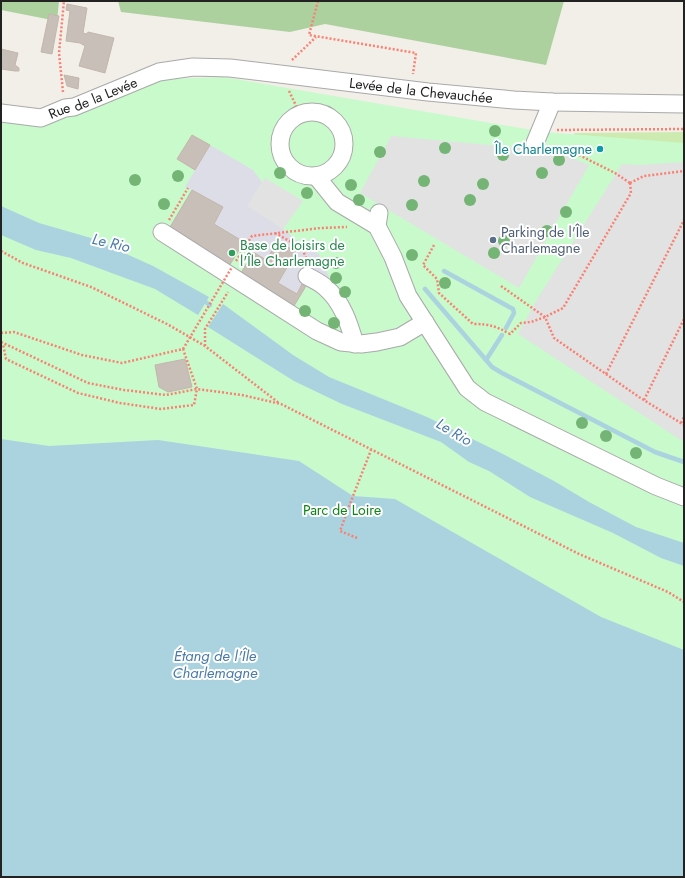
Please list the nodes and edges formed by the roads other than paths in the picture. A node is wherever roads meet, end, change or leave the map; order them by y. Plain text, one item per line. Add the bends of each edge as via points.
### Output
1 (159, 72) joint
2 (552, 102) junction
3 (684, 104) edge
4 (1, 113) edge
5 (538, 136) road end
6 (316, 176) dead end
7 (162, 232) road end
8 (307, 276) road end
9 (425, 322) junction
10 (355, 344) junction
11 (684, 496) edge

1 - 2 street, Levée de la Chevauchée via 193,68 230,68 411,90
1 - 4 street, Rue de la Levée via 41,118
2 - 3 street, Levée de la Chevauchée
2 - 5 street
6 - 9 street via 337,202 378,219 408,296
7 - 10 street via 317,331 341,342
8 - 10 street via 337,298
9 - 10 street via 400,338
9 - 11 street via 467,388 485,402 656,486

